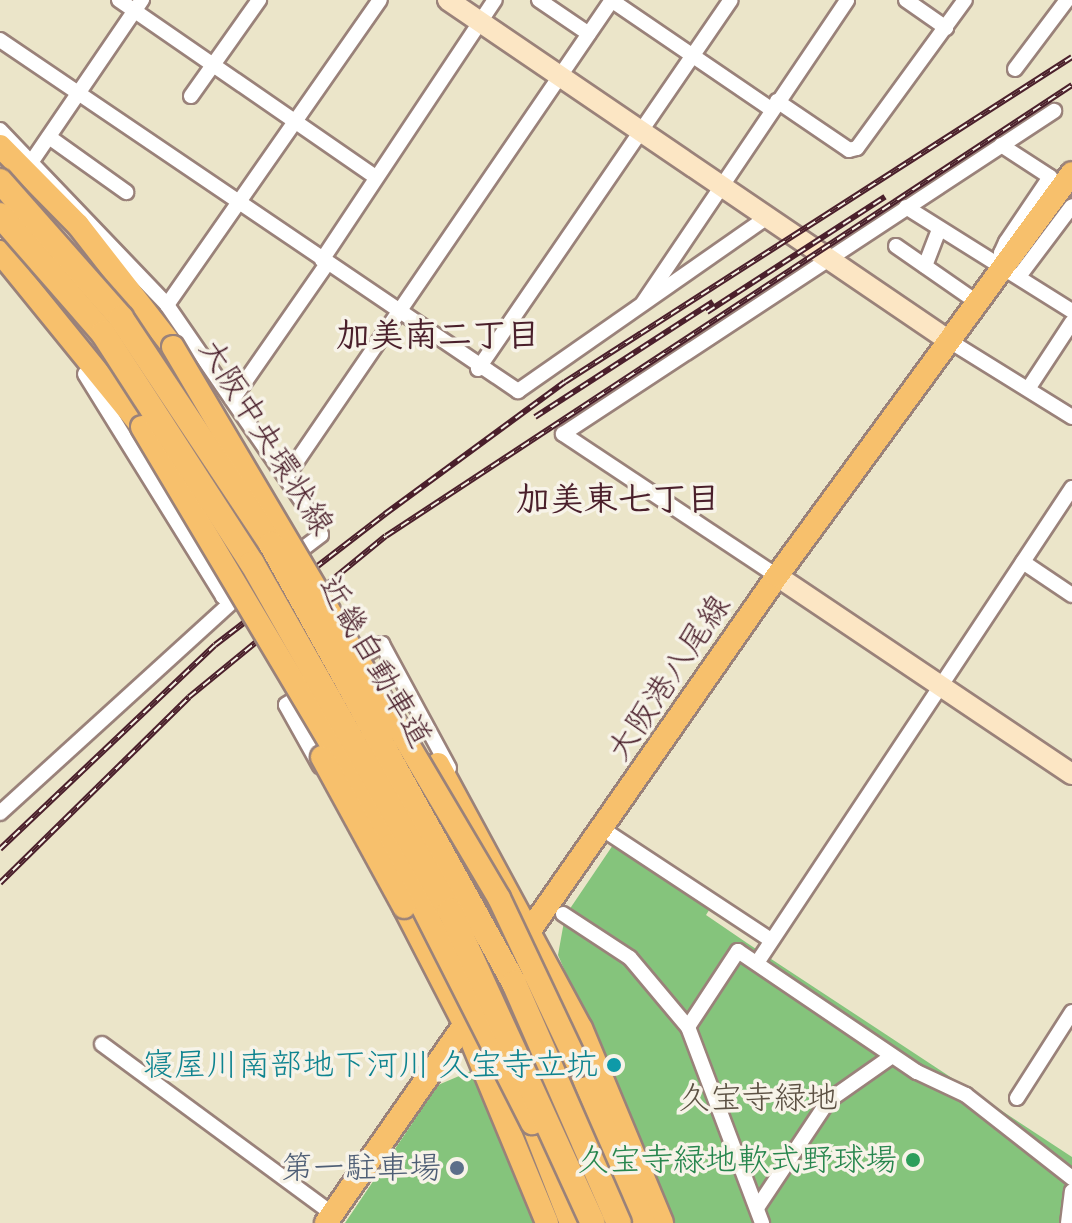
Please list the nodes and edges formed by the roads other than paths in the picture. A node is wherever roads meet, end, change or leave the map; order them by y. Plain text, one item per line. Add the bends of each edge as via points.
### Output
1 (119, 0) edge
2 (259, 0) edge
3 (380, 0) edge
4 (448, 0) edge
5 (495, 0) edge
6 (539, 0) edge
7 (611, 0) edge
8 (731, 0) edge
9 (847, 0) edge
10 (906, 0) edge
11 (965, 0) edge
12 (1067, 0) edge
13 (138, 5) edge
14 (480, 22) junction
15 (946, 28) junction
16 (589, 34) junction
17 (0, 40) edge
18 (692, 55) junction
19 (212, 66) junction
20 (1015, 69) dead end
21 (560, 78) junction
22 (78, 94) junction
23 (191, 96) dead end
24 (774, 105) junction
25 (1054, 111) dead end
26 (295, 122) junction
27 (0, 130) edge
28 (642, 131) junction
29 (49, 137) junction
30 (1001, 145) junction
31 (0, 146) edge
32 (29, 164) junction
33 (1072, 173) edge
34 (376, 177) junction
35 (0, 181) edge
36 (721, 185) junction
37 (126, 192) dead end
38 (238, 203) junction
39 (1072, 206) edge
40 (906, 207) junction
41 (0, 215) edge
42 (767, 217) junction
43 (939, 229) junction
44 (896, 246) dead end
45 (0, 252) edge
46 (829, 258) junction
47 (0, 262) edge
48 (324, 262) junction
49 (925, 266) junction
50 (1011, 269) junction
51 (978, 303) junction
52 (643, 304) junction
53 (167, 305) junction
54 (1072, 311) edge
55 (399, 315) junction
56 (1072, 322) edge
57 (948, 340) junction
58 (478, 369) junction
59 (1028, 389) junction
60 (233, 399) junction
61 (1072, 417) edge
62 (244, 456) junction
63 (286, 477) junction
64 (1072, 488) edge
65 (188, 500) junction
66 (1023, 562) junction
67 (777, 576) junction
68 (1072, 595) edge
69 (232, 602) junction
70 (939, 686) junction
71 (1072, 774) edge
72 (0, 813) edge
73 (604, 830) junction
74 (489, 855) junction
75 (404, 907) junction
76 (563, 914) dead end
77 (533, 933) junction
78 (771, 940) junction
79 (760, 958) junction
80 (1072, 1012) edge
81 (466, 1027) junction
82 (688, 1027) junction
83 (102, 1044) dead end
84 (892, 1056) junction
85 (1017, 1098) dead end
86 (1072, 1178) edge
87 (1072, 1191) edge
88 (757, 1208) junction
89 (330, 1218) edge
90 (547, 1223) edge
91 (571, 1223) edge
92 (593, 1223) edge
93 (619, 1223) edge
94 (644, 1223) edge
95 (662, 1223) edge
96 (762, 1223) edge
97 (1068, 1223) edge

1 - 13 street
2 - 19 street
3 - 26 street
4 - 14 street
5 - 14 street
6 - 16 street
7 - 16 street
7 - 18 street
8 - 18 street
9 - 24 street
10 - 15 street
11 - 15 street
12 - 20 street
13 - 19 street
13 - 22 street
14 - 21 street
14 - 34 street
15 - 24 street via 857,148 849,150
16 - 21 street
17 - 22 street
18 - 24 street
18 - 28 street
19 - 23 street
19 - 26 street
21 - 28 street
21 - 55 street
22 - 29 street
22 - 38 street
24 - 36 street
25 - 30 street
26 - 34 street
26 - 38 street
27 - 32 street
28 - 36 street
28 - 58 street
29 - 32 street
29 - 37 street
30 - 40 street
30 - 50 street via 1050,177 1001,253
31 - 32 main road, 大阪中央環状線
32 - 53 street
32 - 62 main road, 大阪中央環状線, bridge via 173,347
33 - 50 main road, 大阪港八尾線
34 - 48 street
35 - 93 highway, 近畿自動車道, bridge via 121,318 271,544 514,983
36 - 42 street
36 - 52 street
38 - 48 street
38 - 53 street
39 - 50 street
40 - 43 street
40 - 46 street
41 - 92 highway, 近畿自動車道, bridge via 103,333 245,551 450,911 531,1075
42 - 46 street
42 - 52 street
43 - 49 street
43 - 50 street
44 - 49 street
45 - 65 main road, bridge via 142,427
46 - 57 street
46 - 67 street via 563,434
47 - 69 street via 106,402
48 - 55 street
48 - 60 street
49 - 51 street
50 - 51 main road, 大阪港八尾線
50 - 54 street
51 - 57 main road, 大阪港八尾線
52 - 58 street via 518,391
53 - 60 street
55 - 58 street
55 - 63 street
56 - 59 street
57 - 59 street
57 - 67 main road, 大阪港八尾線
59 - 61 street
60 - 63 street
62 - 74 main road via 300,528
62 - 94 main road, 大阪中央環状線, bridge via 499,898 578,1065
63 - 69 street via 321,535
64 - 66 street
65 - 75 main road, bridge via 195,532
65 - 91 main road, bridge via 391,845 532,1123
66 - 68 street
66 - 70 street
67 - 70 street
67 - 73 main road, 大阪港八尾線
69 - 72 street
70 - 71 street
70 - 78 street
73 - 77 main road, 大阪港八尾線
73 - 78 street
74 - 75 street via 382,644 286,705
74 - 77 main road
75 - 81 main road
76 - 82 street via 640,967
77 - 81 main road, 大阪港八尾線
77 - 95 main road
78 - 79 street
79 - 82 street via 738,951
79 - 84 street
80 - 85 street
81 - 89 main road, 大阪港八尾線
81 - 90 main road
82 - 88 street
83 - 89 street
84 - 86 street via 966,1095
84 - 88 street via 828,1101
87 - 97 street
88 - 96 street

